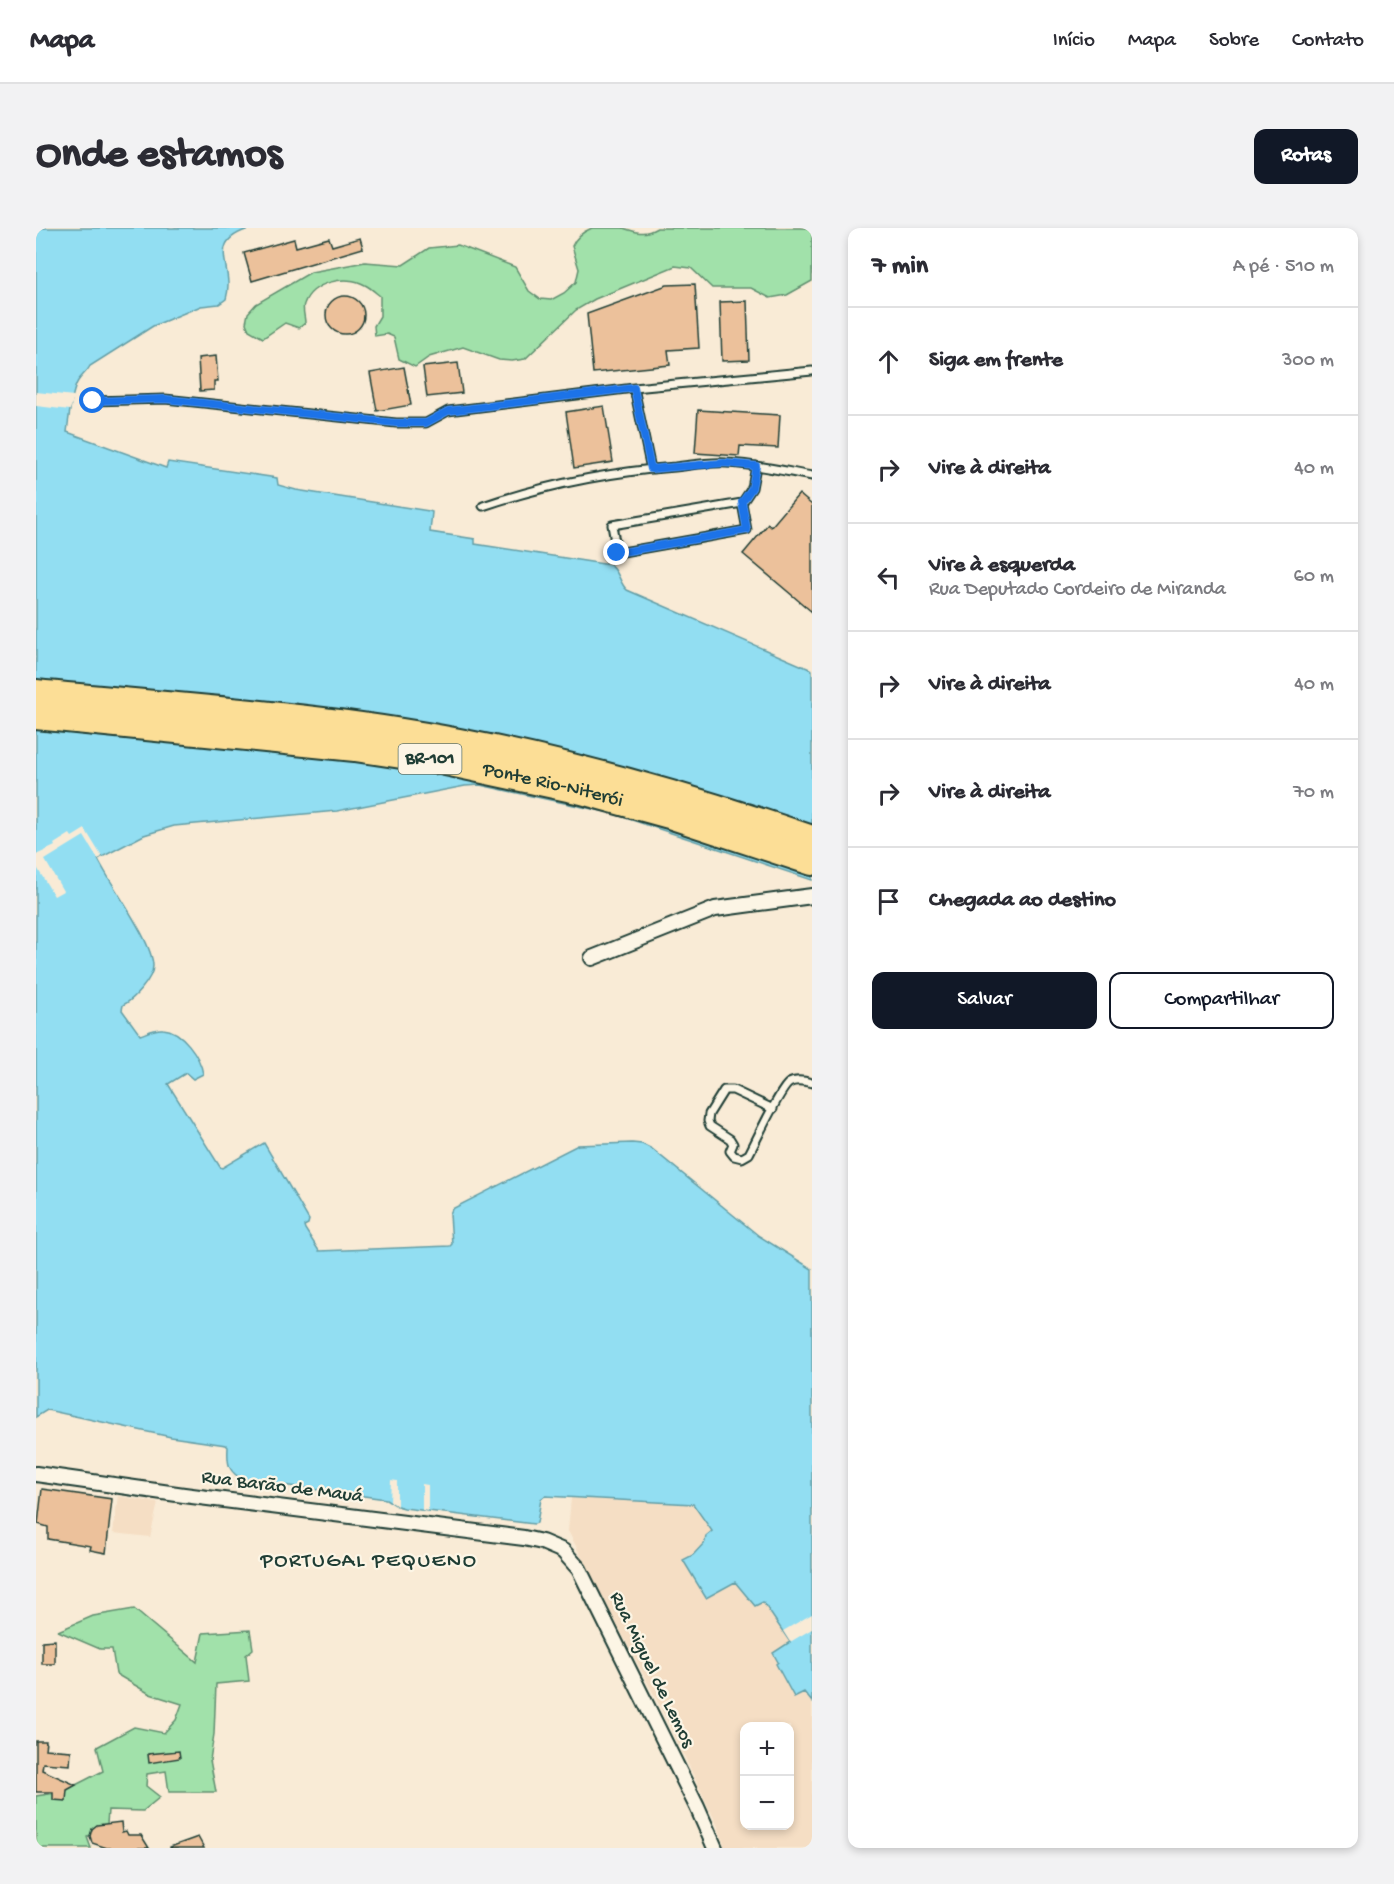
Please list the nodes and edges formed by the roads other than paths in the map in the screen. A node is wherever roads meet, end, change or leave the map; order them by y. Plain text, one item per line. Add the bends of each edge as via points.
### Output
1 (812, 371) edge
2 (634, 388) junction
3 (93, 401) dead end
4 (756, 466) junction
5 (651, 469) junction
6 (812, 476) edge
7 (742, 502) junction
8 (483, 506) dead end
9 (36, 693) edge
10 (36, 716) edge
11 (812, 839) edge
12 (812, 862) edge
13 (812, 896) edge
14 (592, 958) dead end
15 (812, 1083) edge
16 (773, 1109) junction
17 (36, 1474) edge
18 (524, 1538) joint
19 (715, 1848) edge

1 - 2 lane
2 - 3 lane via 448,411 426,423 165,399
2 - 5 lane
4 - 5 lane via 724,463
4 - 6 lane
4 - 7 lane via 752,488
5 - 8 lane via 524,492
7 - 7 lane via 612,525 617,553 747,530
9 - 11 highway, Ponte Rio-Niterói / BR-101 via 221,710 457,741 592,771
10 - 12 highway, Ponte Rio-Niterói / BR-101 via 355,748 441,761 529,778 633,805
13 - 14 street via 715,909
15 - 16 lane via 792,1081
16 - 16 lane via 749,1154 742,1158 734,1156 730,1139 708,1121 724,1090 733,1090
17 - 18 street, Rua Barão de Mauá
18 - 19 street, Rua Miguel de Lemos via 563,1551 579,1569

